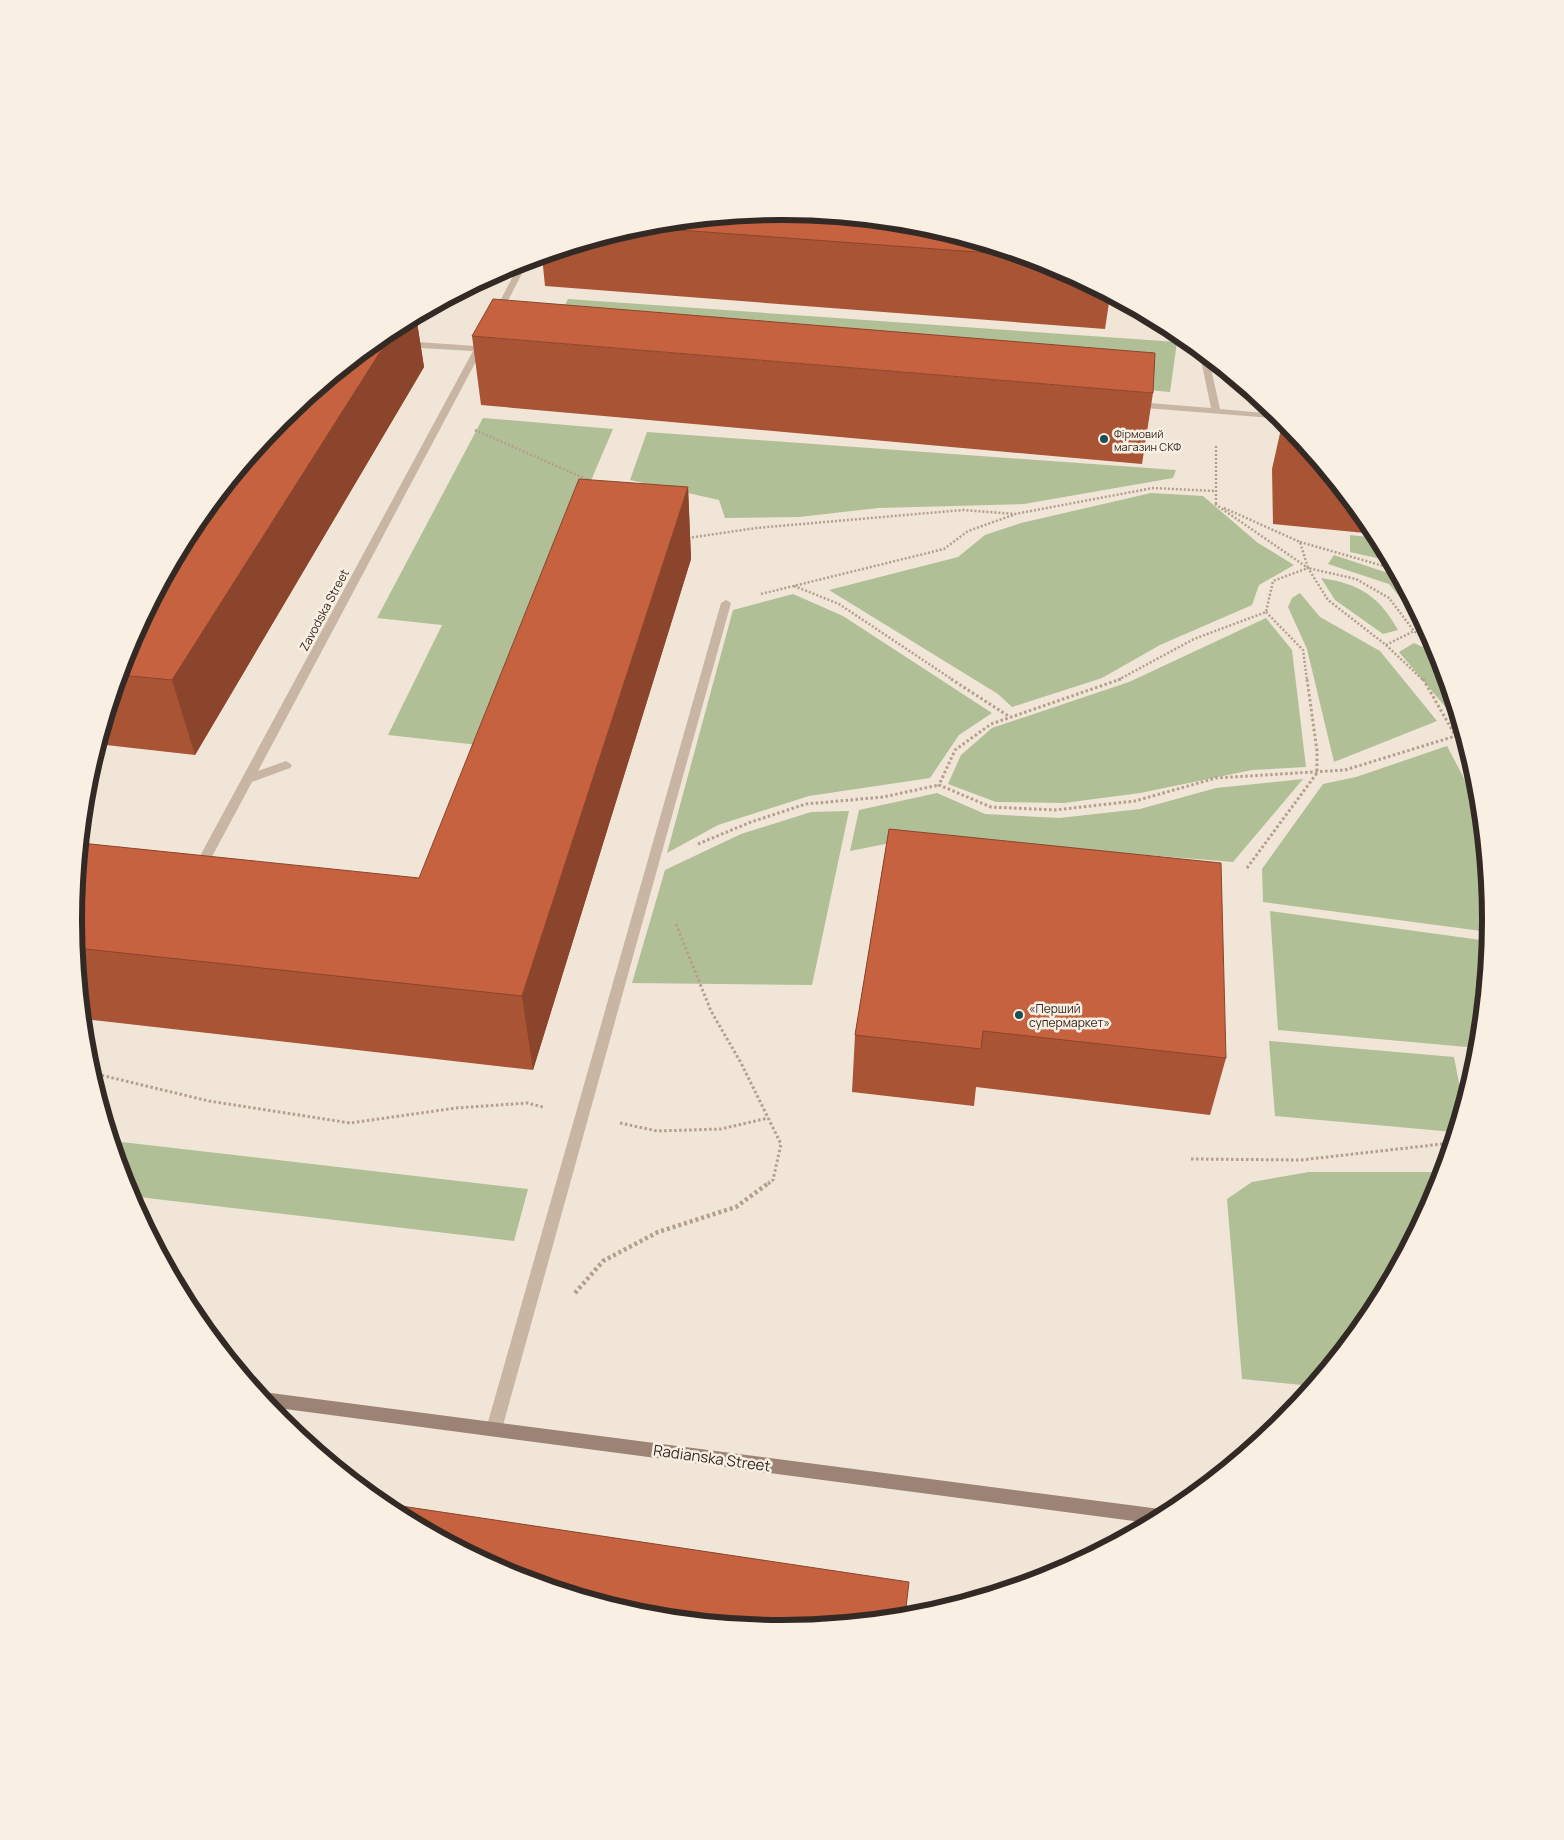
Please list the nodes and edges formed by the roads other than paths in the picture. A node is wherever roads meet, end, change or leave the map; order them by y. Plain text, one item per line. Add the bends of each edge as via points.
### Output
1 (519, 272) edge
2 (394, 343) dead end
3 (478, 349) junction
4 (497, 351) edge
5 (1206, 363) edge
6 (1128, 404) edge
7 (1216, 412) junction
8 (1267, 416) edge
9 (726, 603) road end
10 (286, 765) dead end
11 (248, 779) junction
12 (185, 860) edge
13 (274, 1400) edge
14 (494, 1429) junction
15 (1149, 1516) edge

1 - 3 lane, Zavodska Street
2 - 3 lane
3 - 4 lane
3 - 11 lane, Zavodska Street
5 - 7 lane
6 - 7 lane
7 - 8 lane
9 - 14 lane
10 - 11 lane
11 - 12 lane, Zavodska Street via 204,861
13 - 14 main road, Radianska Street
14 - 15 main road, Radianska Street

